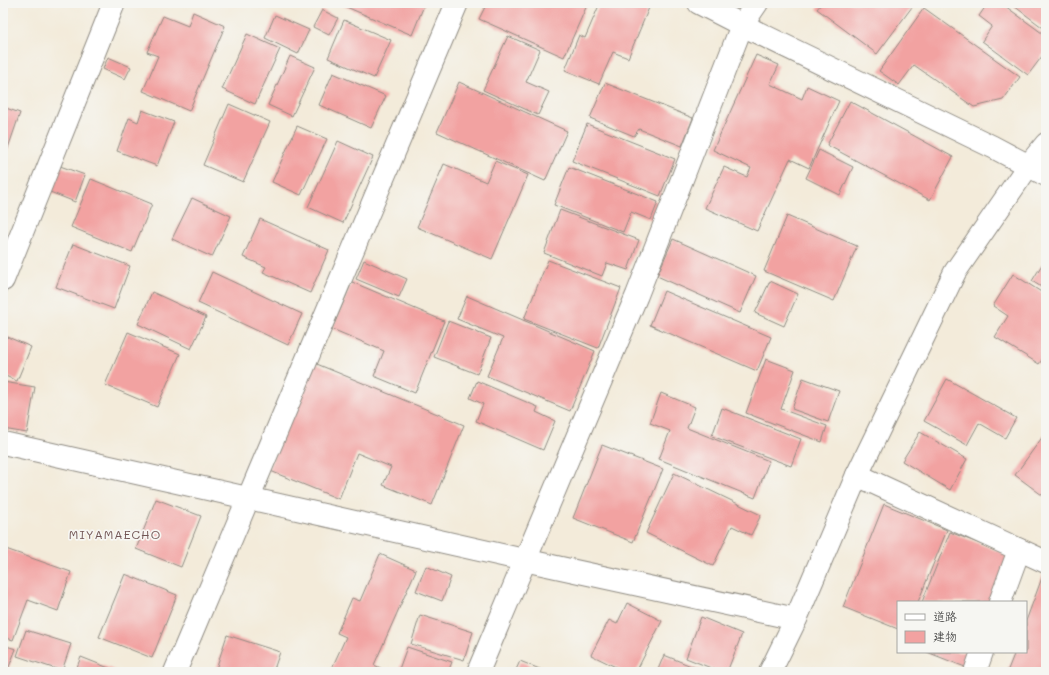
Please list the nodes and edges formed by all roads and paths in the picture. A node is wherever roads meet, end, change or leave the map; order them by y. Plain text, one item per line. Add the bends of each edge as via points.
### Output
1 (114, 3) edge
2 (457, 3) edge
3 (699, 3) edge
4 (757, 3) edge
5 (742, 25) junction
6 (1046, 144) edge
7 (1037, 171) edge
8 (3, 280) edge
9 (3, 443) edge
10 (857, 475) junction
11 (247, 498) junction
12 (1019, 550) junction
13 (524, 560) junction
14 (1046, 562) edge
15 (1000, 601) edge
16 (796, 619) junction
17 (982, 653) edge
18 (175, 672) edge
19 (478, 672) edge
20 (770, 672) edge
21 (974, 672) edge

1 - 8 street
2 - 11 street
3 - 5 street
4 - 5 street
5 - 7 street via 994,147
5 - 13 street via 637,295
6 - 7 street
7 - 10 street via 955,272
9 - 11 street
10 - 12 street
10 - 16 street
11 - 13 street
11 - 18 street
12 - 14 street
12 - 15 street
13 - 16 street
13 - 19 street
16 - 20 street
17 - 21 street

